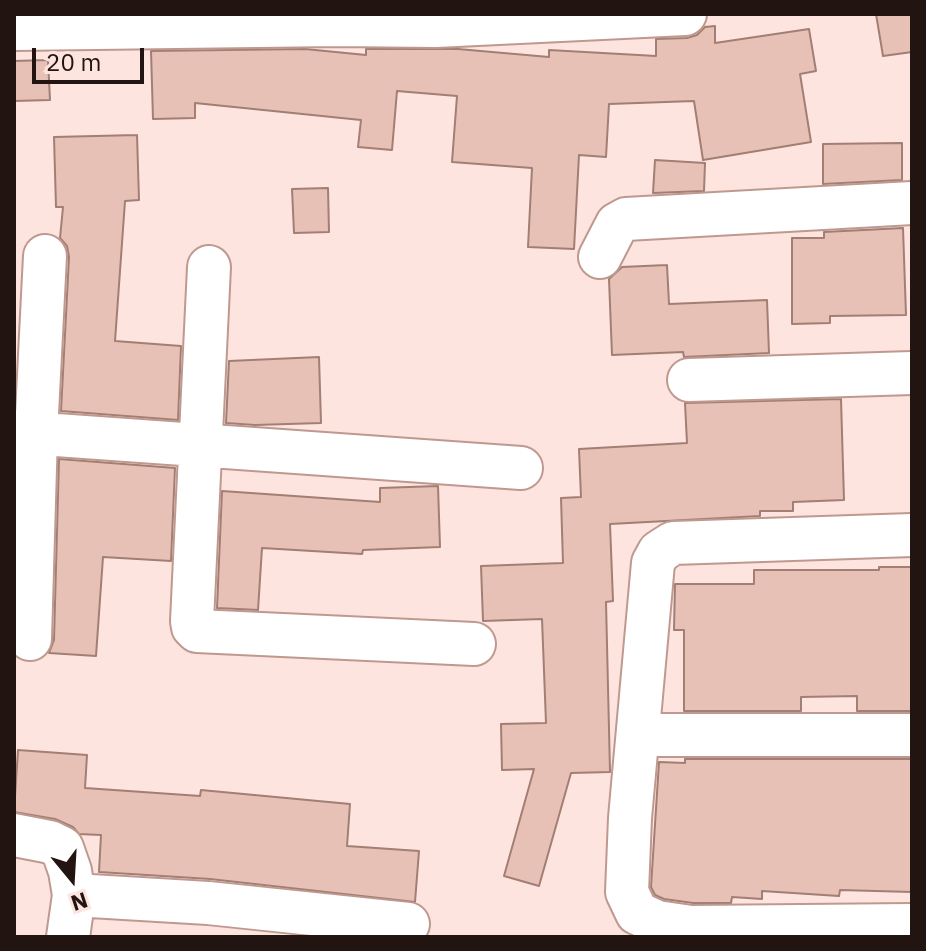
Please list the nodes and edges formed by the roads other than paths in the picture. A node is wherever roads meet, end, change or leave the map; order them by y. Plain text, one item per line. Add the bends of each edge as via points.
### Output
1 (685, 14) edge
2 (14, 29) edge
3 (912, 203) edge
4 (45, 256) dead end
5 (600, 257) dead end
6 (209, 267) dead end
7 (912, 373) edge
8 (689, 380) dead end
9 (25, 433) edge
10 (199, 444) junction
11 (521, 468) dead end
12 (912, 535) edge
13 (30, 639) dead end
14 (474, 644) dead end
15 (638, 735) junction
16 (912, 735) edge
17 (14, 835) edge
18 (74, 895) junction
19 (408, 924) dead end
20 (912, 925) edge
21 (690, 932) edge
22 (68, 937) edge

1 - 2 street via 436,26
3 - 5 street via 626,219 617,224
4 - 9 street
6 - 10 street
7 - 8 street
9 - 10 street
9 - 13 street
10 - 11 street
10 - 14 street via 192,621 197,631
12 - 15 street via 673,543 659,552 653,563
15 - 16 street
15 - 21 street via 627,892 637,913
17 - 18 street via 62,848
18 - 19 street
18 - 22 street
20 - 21 street

